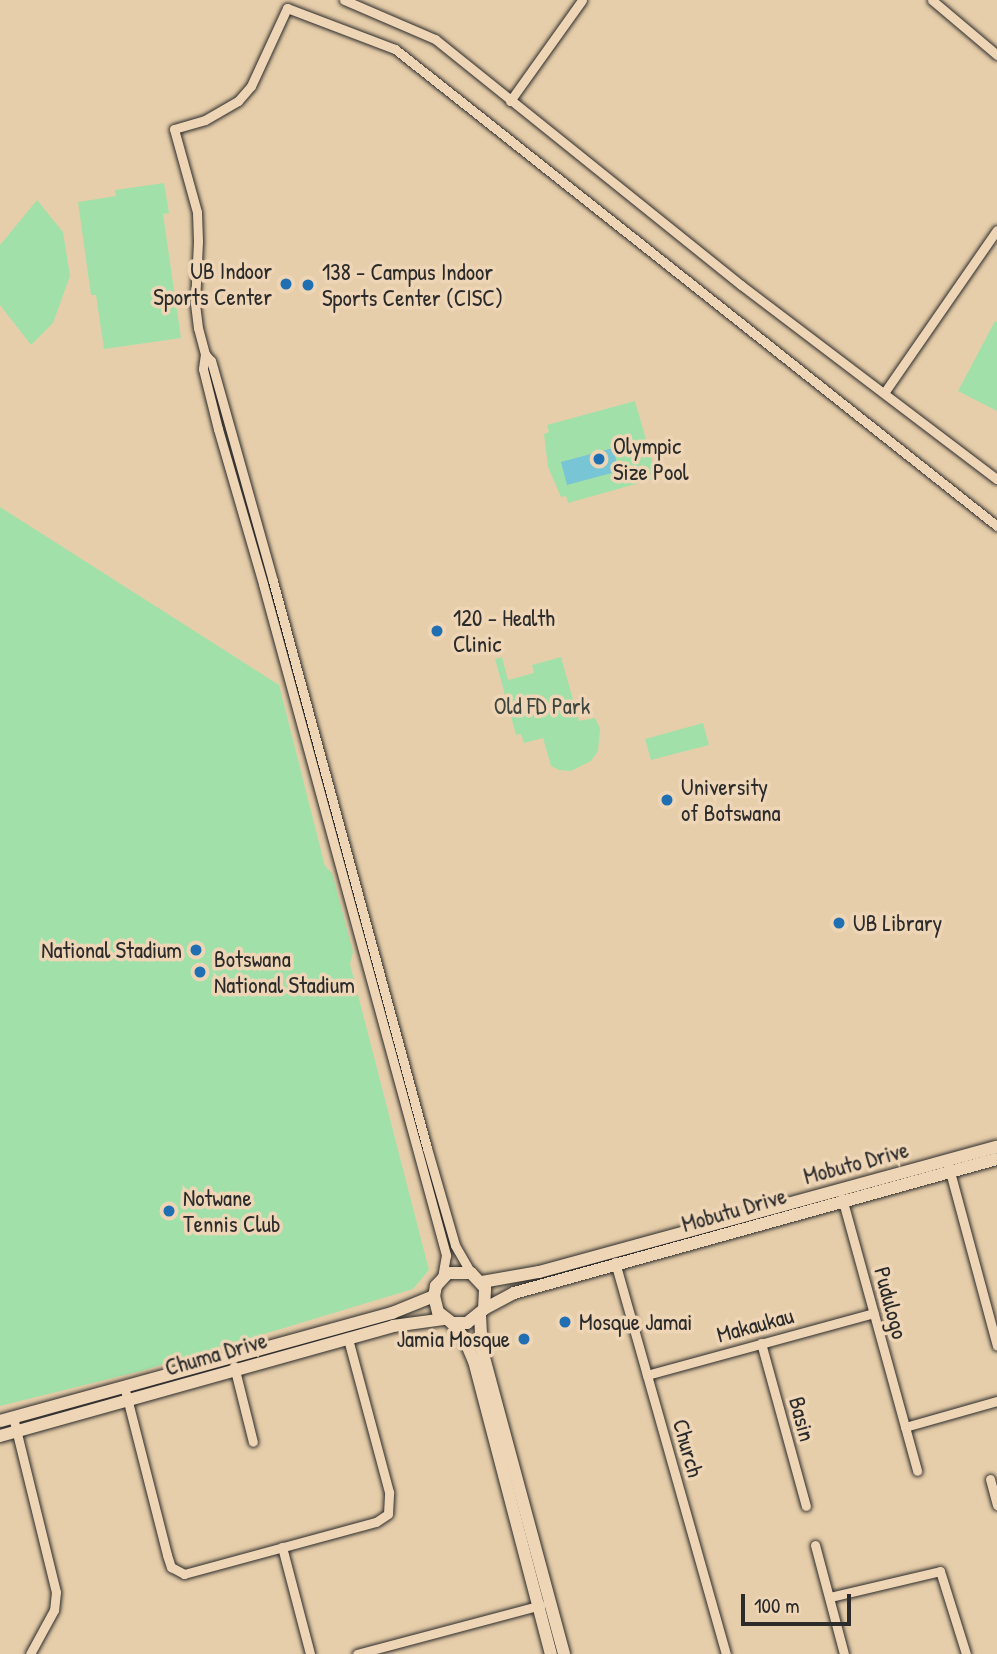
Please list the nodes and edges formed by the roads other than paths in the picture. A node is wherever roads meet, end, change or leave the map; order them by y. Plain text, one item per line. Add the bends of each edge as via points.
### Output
1 (344, 0) edge
2 (582, 0) edge
3 (932, 0) edge
4 (997, 55) edge
5 (510, 102) junction
6 (997, 230) edge
7 (205, 354) junction
8 (884, 393) junction
9 (236, 449) junction
10 (224, 452) junction
11 (997, 480) edge
12 (997, 526) edge
13 (273, 581) junction
14 (263, 584) junction
15 (997, 1146) edge
16 (997, 1159) edge
17 (969, 1160) junction
18 (949, 1166) junction
19 (841, 1196) junction
20 (612, 1252) junction
21 (616, 1265) junction
22 (471, 1273) junction
23 (442, 1278) junction
24 (482, 1282) junction
25 (434, 1296) junction
26 (482, 1312) junction
27 (874, 1313) junction
28 (448, 1321) junction
29 (348, 1339) junction
30 (761, 1343) junction
31 (997, 1346) edge
32 (232, 1356) junction
33 (235, 1370) junction
34 (647, 1375) junction
35 (124, 1386) junction
36 (127, 1400) junction
37 (997, 1401) edge
38 (6, 1419) edge
39 (905, 1427) junction
40 (16, 1432) junction
41 (0, 1436) edge
42 (253, 1442) dead end
43 (917, 1471) dead end
44 (990, 1479) dead end
45 (997, 1505) edge
46 (806, 1506) dead end
47 (815, 1545) dead end
48 (282, 1547) junction
49 (830, 1597) junction
50 (543, 1604) junction
51 (30, 1654) edge
52 (310, 1654) edge
53 (356, 1654) edge
54 (551, 1654) edge
55 (564, 1654) edge
56 (726, 1654) edge
57 (844, 1654) edge
58 (966, 1654) edge

1 - 5 street via 427,34
2 - 5 street
3 - 4 street
5 - 8 street
6 - 8 street
7 - 9 street via 211,360
7 - 10 street via 203,369
7 - 12 street via 195,310 197,212 174,129 205,120 238,101 251,86 287,8 395,49
8 - 11 street
9 - 10 street
9 - 13 street
10 - 14 street
13 - 14 street
13 - 22 street via 427,1148 455,1245
14 - 23 street via 446,1255
15 - 17 main road
16 - 17 main road, Mobutu Drive
17 - 18 main road, Mobutu Drive
18 - 19 main road, Mobutu Drive
18 - 31 street
19 - 20 main road, Mobuto Drive
19 - 21 main road, Mobutu Drive
19 - 27 street, Pudulogo
20 - 21 street, Church
20 - 24 main road, Mobuto Drive
21 - 26 main road, Mobutu Drive via 514,1293
21 - 34 street, Church
22 - 23 main road via 456,1271
22 - 24 main road
23 - 25 main road
24 - 26 main road via 487,1295
25 - 28 main road
25 - 32 main road, Chuma Drive
26 - 28 main road via 467,1323
26 - 50 main road via 482,1350
27 - 30 street, Makaukau
27 - 39 street, Pudulogo
28 - 29 main road, Chuma Drive via 416,1320
28 - 50 main road via 464,1338 474,1361
29 - 33 main road, Chuma Drive
29 - 48 street via 389,1492 388,1514 376,1522
30 - 34 street, Makaukau
30 - 46 street, Basin
32 - 33 street
32 - 35 main road, Chuma Drive
33 - 36 main road, Chuma Drive
33 - 42 street
34 - 56 street, Church
35 - 36 street
35 - 38 main road, Chuma Drive
36 - 40 main road, Chuma Drive
36 - 48 street via 171,1567 184,1574
37 - 39 street
38 - 40 street
39 - 43 street, Pudulogo
40 - 41 main road, Chuma Drive
40 - 51 street via 56,1592 54,1610
44 - 45 street
47 - 49 street
48 - 52 street
49 - 57 street
49 - 58 street via 940,1571
50 - 53 street
50 - 54 main road
50 - 55 main road

